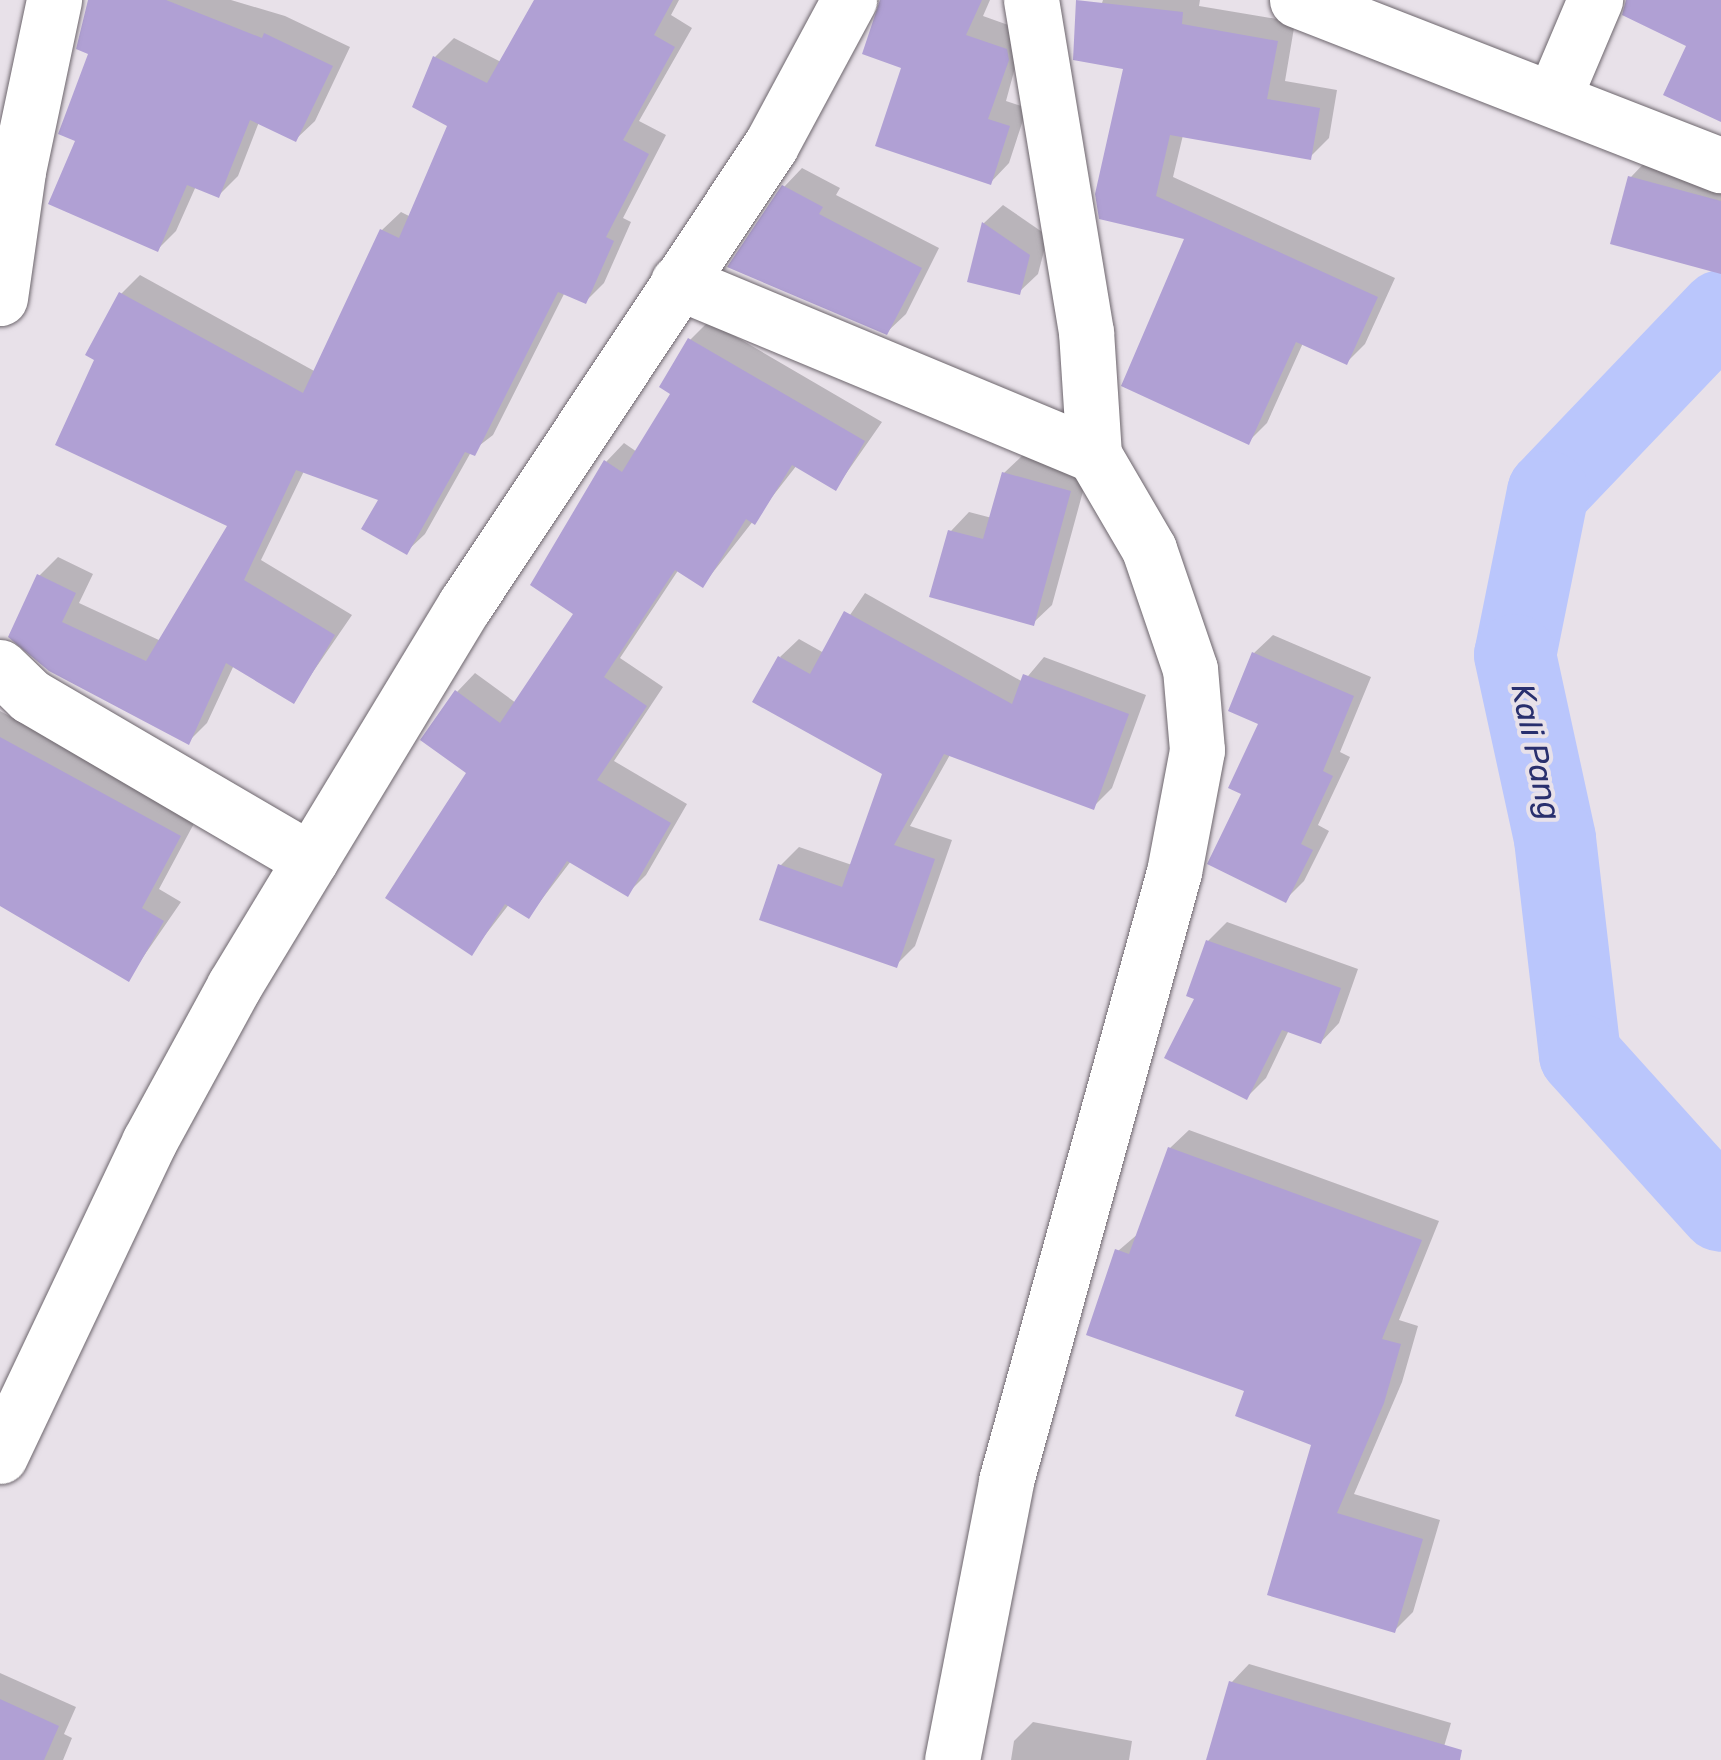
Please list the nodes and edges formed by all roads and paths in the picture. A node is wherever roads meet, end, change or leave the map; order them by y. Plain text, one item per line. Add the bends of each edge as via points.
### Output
1 (54, 0) edge
2 (849, 0) edge
3 (1031, 0) edge
4 (1297, 0) edge
5 (1595, 0) edge
6 (1553, 98) junction
7 (1721, 165) edge
8 (678, 282) junction
9 (0, 298) edge
10 (1094, 456) junction
11 (0, 667) edge
12 (312, 860) junction
13 (0, 1456) edge
14 (952, 1760) edge

1 - 9 street
2 - 8 street via 772,145
3 - 10 street via 1086,332
4 - 6 street
5 - 6 street
6 - 7 street
8 - 10 street
8 - 12 street via 465,604
10 - 14 street via 1149,549 1190,669 1197,750 1174,872 1006,1481
11 - 12 street via 30,696
12 - 13 street via 149,1142

